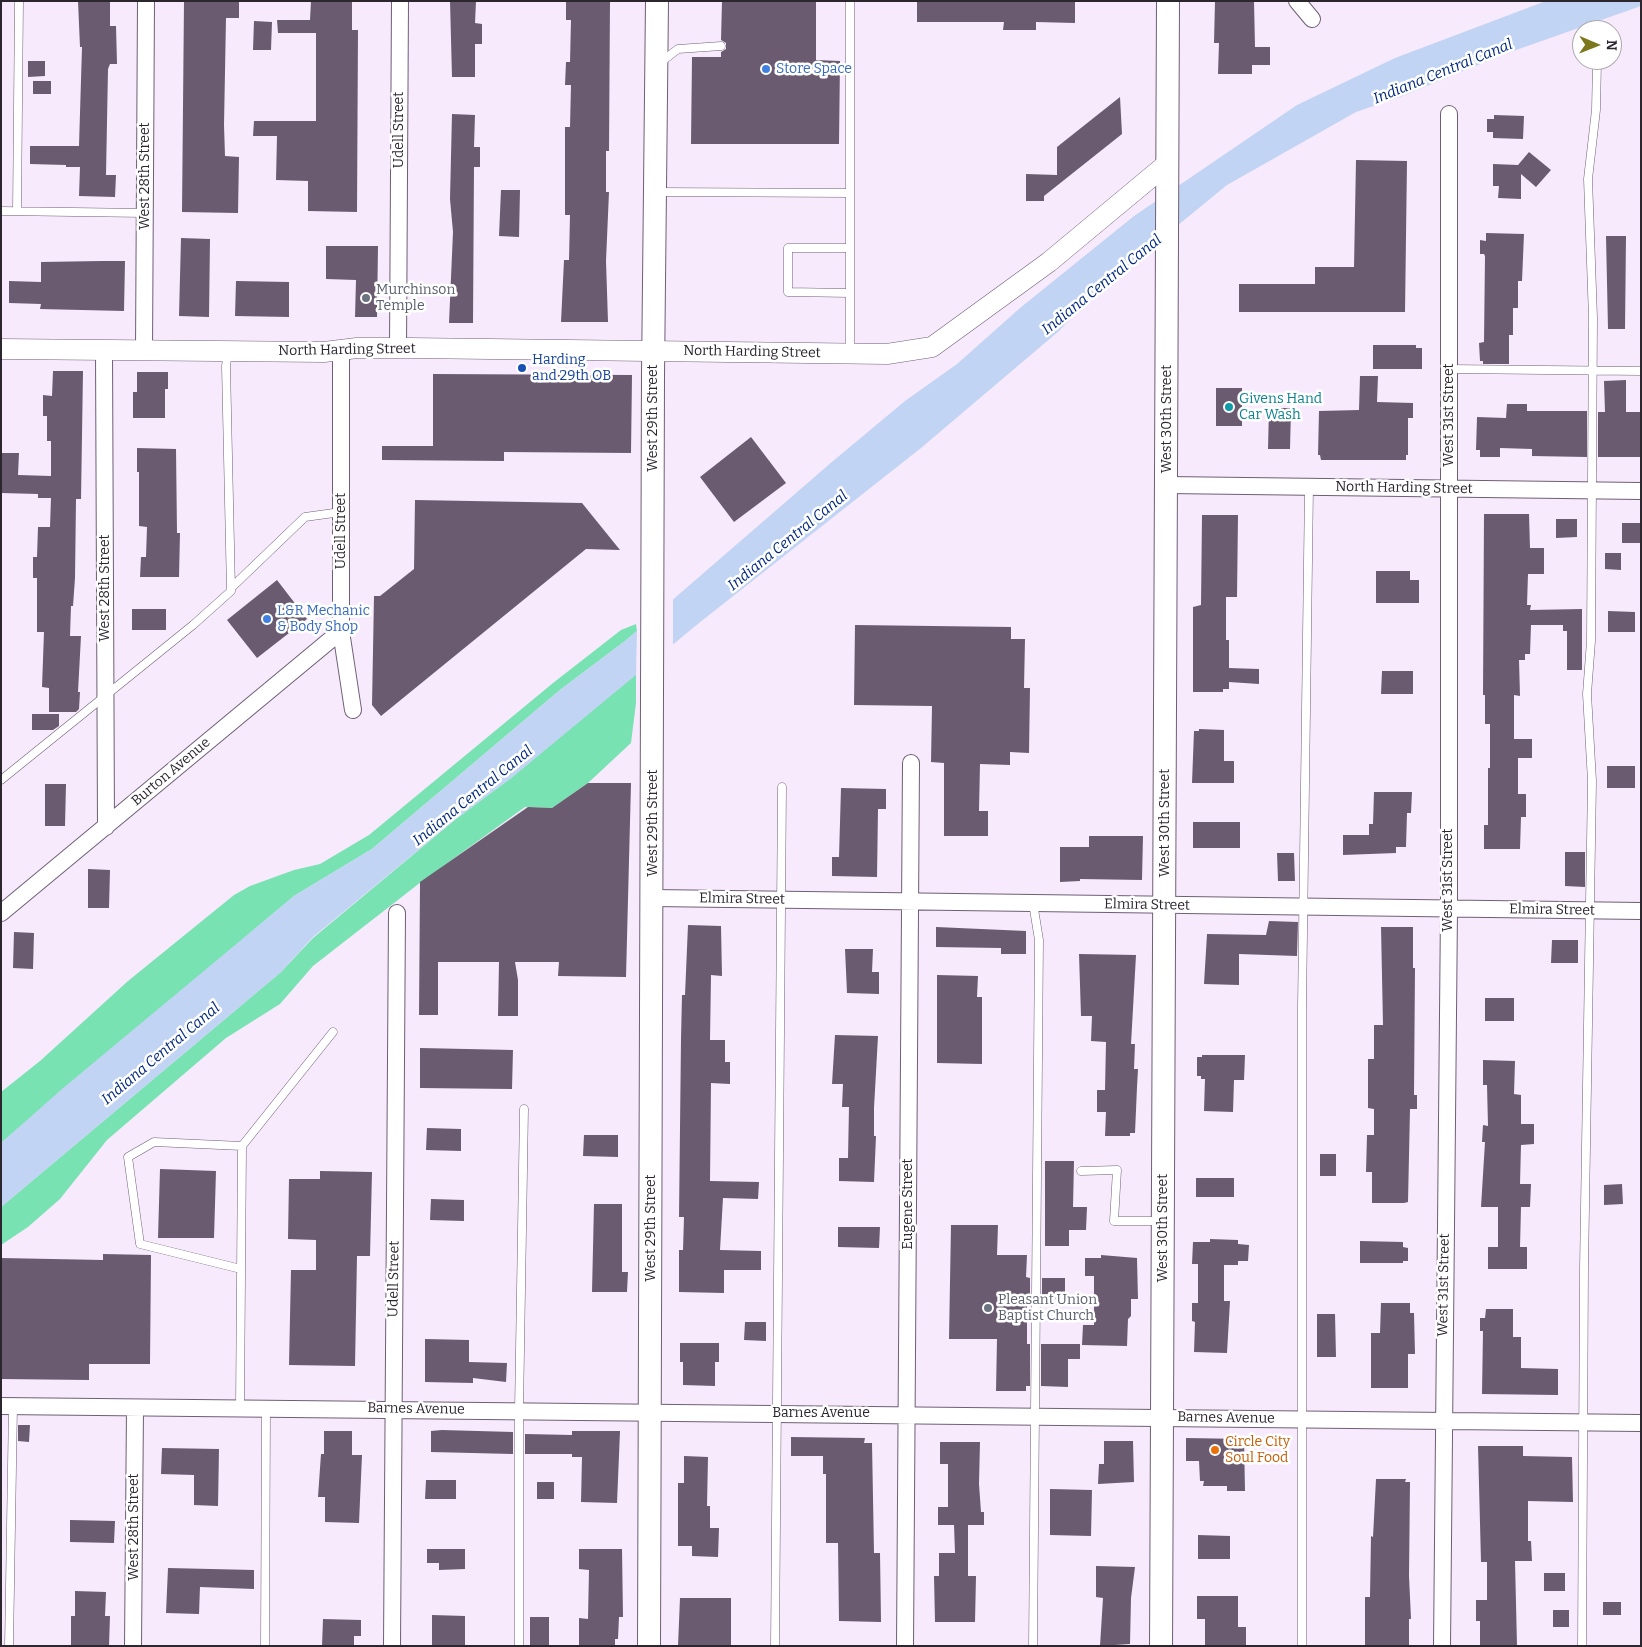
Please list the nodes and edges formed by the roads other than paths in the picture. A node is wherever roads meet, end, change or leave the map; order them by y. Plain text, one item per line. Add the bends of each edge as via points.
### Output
1 (19, 1) edge
2 (146, 1) edge
3 (400, 1) edge
4 (656, 1) edge
5 (850, 1) edge
6 (1168, 1) edge
7 (1297, 1) edge
8 (1312, 19) dead end
9 (721, 46) dead end
10 (656, 67) junction
11 (1597, 70) edge
12 (1449, 114) dead end
13 (1168, 170) junction
14 (655, 192) junction
15 (850, 193) junction
16 (1, 211) edge
17 (17, 212) junction
18 (145, 213) junction
19 (850, 248) junction
20 (850, 293) junction
21 (398, 348) junction
22 (1, 349) edge
23 (104, 350) junction
24 (144, 350) junction
25 (341, 350) junction
26 (654, 350) junction
27 (228, 351) junction
28 (850, 354) junction
29 (1449, 369) junction
30 (1593, 371) junction
31 (1641, 372) edge
32 (1167, 486) junction
33 (1309, 487) junction
34 (1449, 489) junction
35 (1592, 490) junction
36 (1641, 491) edge
37 (341, 512) junction
38 (231, 588) junction
39 (341, 631) junction
40 (105, 694) junction
41 (353, 710) dead end
42 (911, 763) dead end
43 (1, 780) edge
44 (782, 787) dead end
45 (106, 827) junction
46 (652, 898) junction
47 (781, 900) junction
48 (910, 902) junction
49 (1033, 903) junction
50 (1165, 905) junction
51 (1304, 907) junction
52 (1448, 909) junction
53 (1591, 910) junction
54 (1641, 911) edge
55 (1, 913) edge
56 (397, 913) dead end
57 (332, 1032) dead end
58 (524, 1109) dead end
59 (242, 1146) junction
60 (1080, 1171) dead end
61 (1163, 1221) junction
62 (241, 1269) junction
63 (7, 1406) edge
64 (135, 1408) junction
65 (240, 1408) junction
66 (266, 1408) junction
67 (393, 1408) junction
68 (519, 1410) junction
69 (650, 1412) junction
70 (776, 1413) junction
71 (906, 1414) junction
72 (1035, 1415) junction
73 (1162, 1417) junction
74 (1302, 1419) junction
75 (1443, 1420) junction
76 (1584, 1422) junction
77 (1641, 1422) edge
78 (9, 1646) edge
79 (133, 1646) edge
80 (265, 1646) edge
81 (392, 1646) edge
82 (519, 1646) edge
83 (649, 1646) edge
84 (775, 1646) edge
85 (905, 1646) edge
86 (1033, 1646) edge
87 (1161, 1646) edge
88 (1302, 1646) edge
89 (1442, 1646) edge
90 (1582, 1646) edge

1 - 17 lane
2 - 18 street, West 28th Street
3 - 21 street, Udell Street
4 - 10 main road, West 29th Street
5 - 15 lane
6 - 13 main road, West 30th Street
7 - 8 street
9 - 10 lane via 678,48
10 - 14 main road, West 29th Street
11 - 30 lane via 1588,179
12 - 29 street, West 31st Street
13 - 28 street, North Harding Street via 932,347 887,354
13 - 32 main road, West 30th Street
14 - 15 lane
14 - 26 main road, West 29th Street
15 - 19 lane
16 - 17 lane
17 - 18 lane
18 - 24 street, West 28th Street
19 - 20 lane
19 - 20 lane via 788,248 788,292
20 - 28 lane
21 - 25 street, North Harding Street
21 - 26 street, North Harding Street
22 - 23 street, North Harding Street
23 - 24 street, North Harding Street
23 - 40 street, West 28th Street
24 - 27 street, North Harding Street
25 - 27 street, North Harding Street
25 - 37 street, Udell Street
26 - 28 street, North Harding Street
26 - 46 main road, West 29th Street
27 - 38 lane
29 - 30 lane
29 - 34 street, West 31st Street
30 - 31 lane
30 - 35 lane
32 - 33 street, North Harding Street
32 - 50 main road, West 30th Street
33 - 34 street, North Harding Street
33 - 51 lane
34 - 35 street, North Harding Street
34 - 52 street, West 31st Street
35 - 36 street, North Harding Street
35 - 53 lane via 1591,641 1587,694 1592,781
37 - 38 lane via 304,517
37 - 39 street, Udell Street
38 - 40 lane via 193,625
39 - 41 street, Udell Street
39 - 45 street, Burton Avenue
40 - 43 lane
40 - 45 street, West 28th Street
42 - 48 street, Eugene Street
44 - 47 lane
45 - 55 street, Burton Avenue
46 - 47 street, Elmira Street
46 - 69 main road, West 29th Street
47 - 48 street, Elmira Street
47 - 70 lane
48 - 49 street, Elmira Street
48 - 71 street, Eugene Street
49 - 50 street, Elmira Street
49 - 72 lane via 1039,940
50 - 51 street, Elmira Street
50 - 61 main road, West 30th Street
51 - 52 street, Elmira Street
51 - 74 lane
52 - 53 street, Elmira Street
52 - 75 street, West 31st Street
53 - 54 street, Elmira Street
53 - 76 lane
56 - 67 street, Udell Street
57 - 59 lane
58 - 68 lane
59 - 62 lane
59 - 62 lane via 154,1142 128,1157 140,1244
60 - 61 lane via 1117,1170 1114,1221
61 - 73 main road, West 30th Street
62 - 65 lane
63 - 64 street, Barnes Avenue
63 - 78 lane
64 - 65 street, Barnes Avenue
64 - 79 street, West 28th Street
65 - 66 street, Barnes Avenue
66 - 67 street, Barnes Avenue
66 - 80 lane
67 - 68 street, Barnes Avenue
67 - 81 street, Udell Street
68 - 69 street, Barnes Avenue
68 - 82 lane
69 - 70 street, Barnes Avenue
69 - 83 main road, West 29th Street
70 - 71 street, Barnes Avenue
70 - 84 lane
71 - 72 street, Barnes Avenue
71 - 85 street, Eugene Street
72 - 73 street, Barnes Avenue
72 - 86 lane
73 - 74 street, Barnes Avenue
73 - 87 main road, West 30th Street
74 - 75 street, Barnes Avenue
74 - 88 lane
75 - 76 street, Barnes Avenue
75 - 89 street, West 31st Street
76 - 77 street, Barnes Avenue
76 - 90 lane

